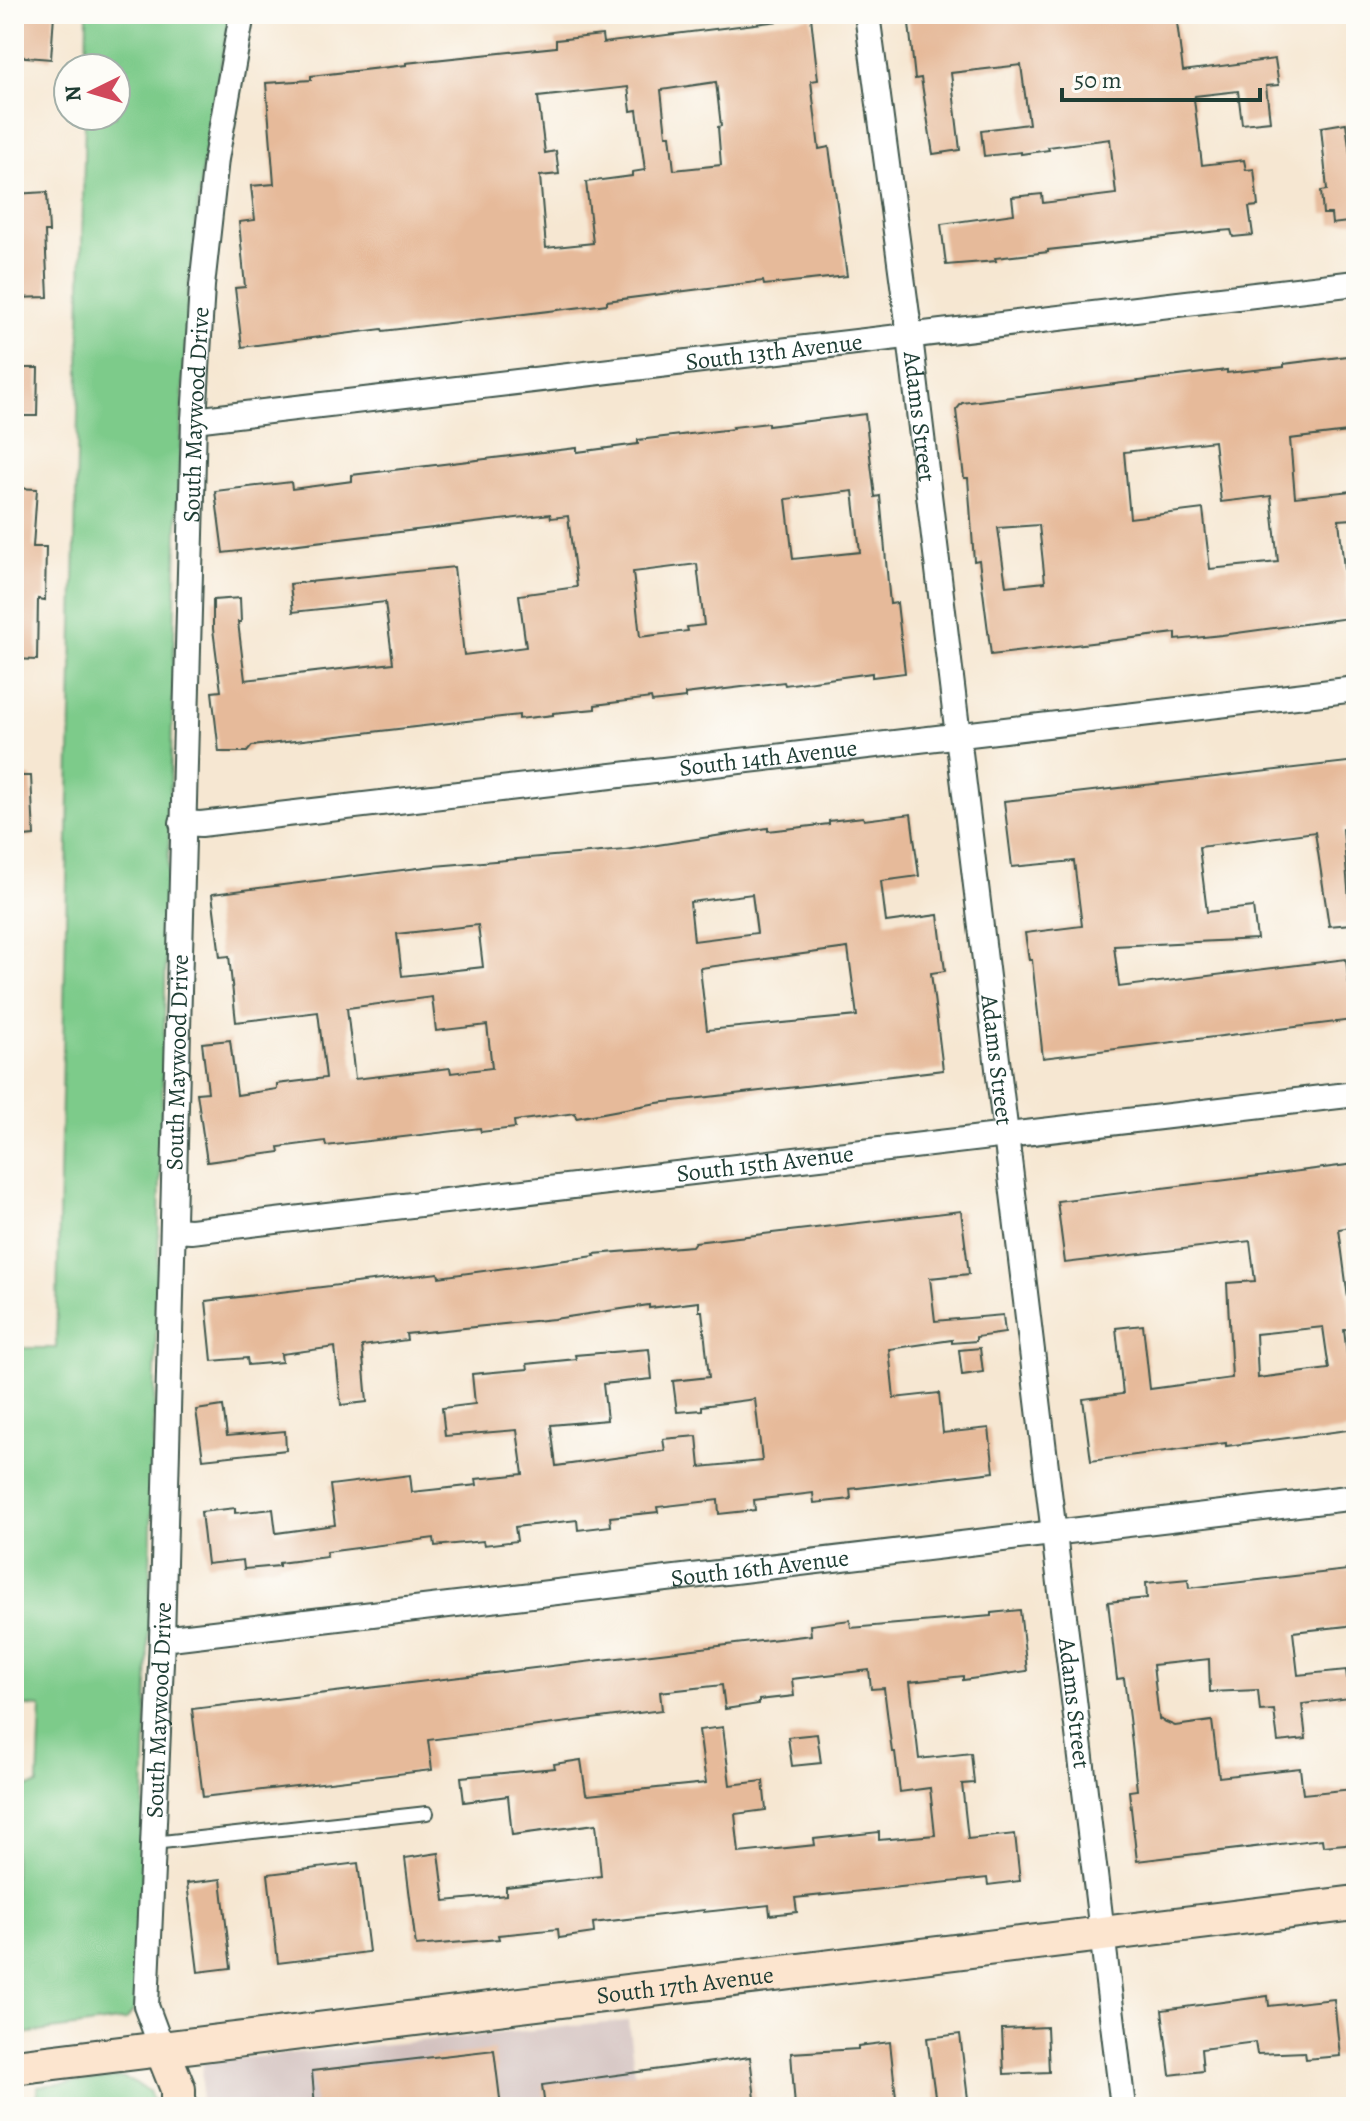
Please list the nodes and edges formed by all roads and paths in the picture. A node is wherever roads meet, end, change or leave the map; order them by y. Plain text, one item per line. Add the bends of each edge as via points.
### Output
1 (242, 14) edge
2 (867, 14) edge
3 (1356, 283) edge
4 (910, 337) junction
5 (194, 420) junction
6 (1356, 689) edge
7 (958, 738) junction
8 (182, 823) junction
9 (1356, 1094) edge
10 (1006, 1133) junction
11 (173, 1230) junction
12 (1356, 1497) edge
13 (1054, 1531) junction
14 (162, 1639) junction
15 (427, 1813) dead end
16 (153, 1843) junction
17 (1356, 1903) edge
18 (1102, 1934) junction
19 (162, 2049) junction
20 (14, 2067) edge
21 (178, 2107) edge
22 (1123, 2107) edge

1 - 5 street, South Maywood Drive via 216,159
2 - 4 street, Adams Street
3 - 4 street, South 13th Avenue
4 - 5 street, South 13th Avenue
4 - 7 street, Adams Street
5 - 8 street, South Maywood Drive
6 - 7 street, South 14th Avenue
7 - 8 street, South 14th Avenue
7 - 10 street, Adams Street
8 - 11 street, South Maywood Drive
9 - 10 street, South 15th Avenue
10 - 11 street, South 15th Avenue
10 - 13 street, Adams Street
11 - 14 street, South Maywood Drive
12 - 13 street, South 16th Avenue
13 - 14 street, South 16th Avenue
13 - 18 street, Adams Street
14 - 16 street, South Maywood Drive
15 - 16 lane
16 - 19 street, South Maywood Drive via 146,2006
17 - 18 street, South 17th Avenue
18 - 19 street, South 17th Avenue
18 - 22 street, Adams Street
19 - 20 street, South 17th Avenue
19 - 21 street, South Maywood Drive via 178,2089

